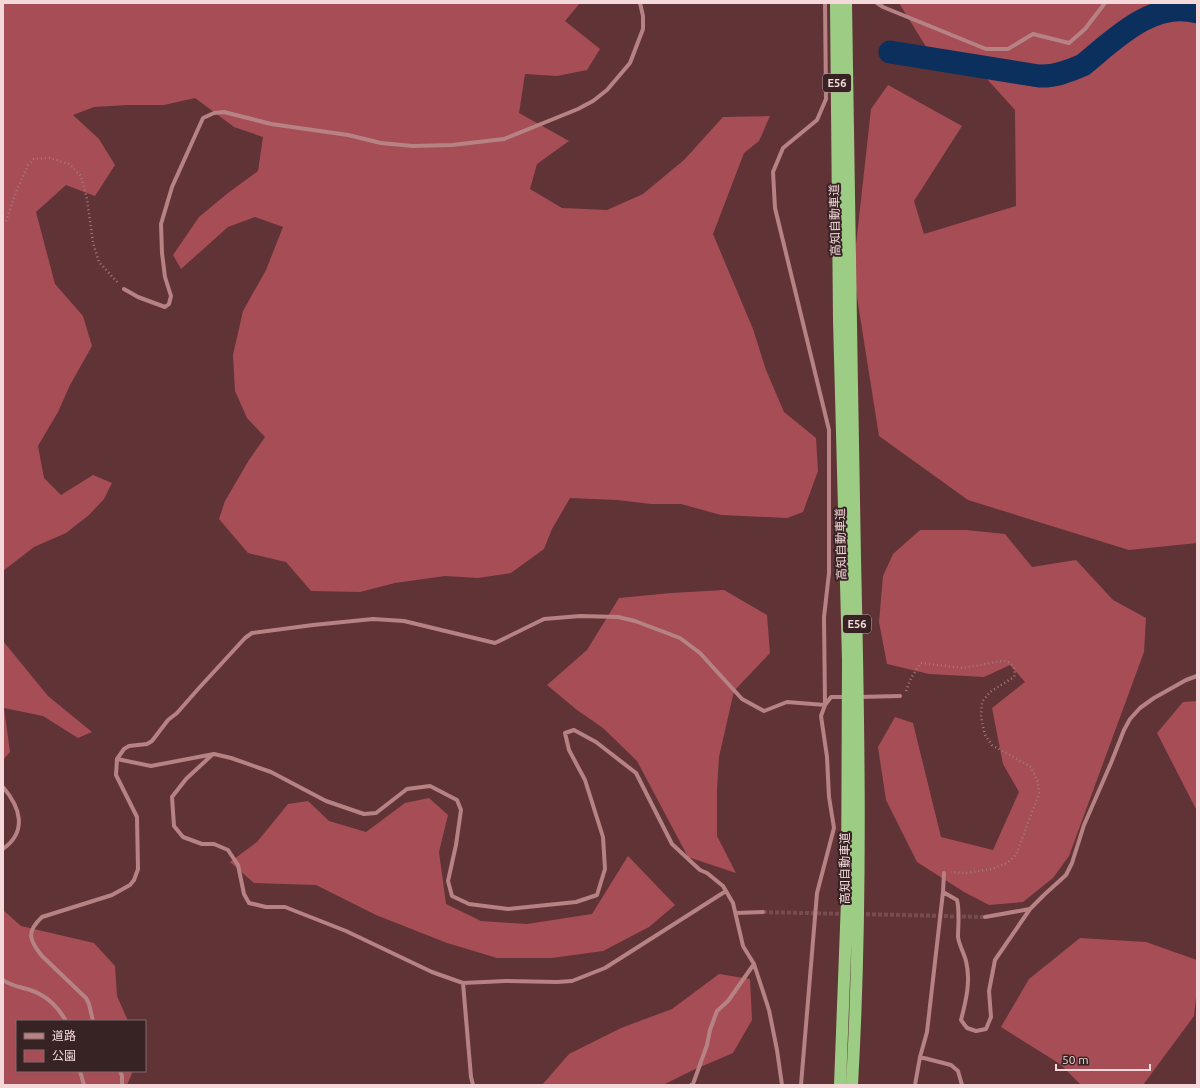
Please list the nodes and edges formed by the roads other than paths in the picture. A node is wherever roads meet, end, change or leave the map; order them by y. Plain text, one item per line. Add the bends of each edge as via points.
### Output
1 (640, 3) edge
2 (825, 3) edge
3 (836, 3) edge
4 (846, 3) edge
5 (877, 3) edge
6 (1105, 3) edge
7 (843, 164) junction
8 (124, 289) road end
9 (1197, 676) edge
10 (900, 696) road end
11 (825, 706) junction
12 (214, 754) junction
13 (117, 759) junction
14 (3, 787) edge
15 (3, 849) edge
16 (944, 873) road end
17 (726, 890) junction
18 (943, 892) junction
19 (1030, 909) junction
20 (763, 912) tunnel mouth
21 (736, 913) junction
22 (985, 917) tunnel mouth
23 (754, 964) junction
24 (3, 980) edge
25 (463, 984) junction
26 (65, 1020) edge
27 (93, 1020) edge
28 (920, 1057) junction
29 (80, 1072) edge
30 (120, 1072) edge
31 (84, 1085) edge
32 (122, 1085) edge
33 (473, 1085) edge
34 (691, 1085) edge
35 (782, 1085) edge
36 (801, 1085) edge
37 (840, 1085) edge
38 (852, 1085) edge
39 (915, 1085) edge
40 (962, 1085) edge

1 - 8 street via 643,29 630,62 607,90 578,109 504,139 452,145 412,146 271,124 224,112 203,118 172,187 161,224 162,253 171,296 169,304 165,307
2 - 11 street via 826,99 817,120 783,148 773,172 775,208 829,430 829,573 824,617
3 - 7 highway, 高知自動車道 / E56
4 - 7 highway, 高知自動車道 / E56
5 - 6 street via 986,49 1008,49 1032,34 1069,43 1085,29
7 - 37 highway, 高知自動車道 / E56 via 839,320 848,659 847,901
7 - 38 highway, 高知自動車道 / E56 via 859,739 859,891
9 - 19 street via 1154,698 1130,718 1084,825 1066,875
10 - 11 street via 831,697
11 - 13 street via 787,702 764,711 742,698 700,653 680,638 618,617 580,616 544,619 495,643 404,621 373,619 252,633 168,720 152,741 124,749
11 - 36 street via 821,716 834,828 817,893
12 - 13 street via 150,766
12 - 17 street via 271,772 326,801 364,814 376,813 407,789 430,786 457,800 461,810 448,882 452,896 469,904 508,908 576,902 597,895 605,869 603,837 585,780 569,750 565,733 574,730 596,742 636,773 672,844
12 - 25 street via 186,779 172,797 174,826 184,837 228,850 238,865 244,894 249,903 292,910 346,931
13 - 27 street via 116,775 137,817 138,868 134,880 112,895 42,917 33,925 31,933 31,940 36,949 86,998
14 - 15 street via 18,810 19,825 16,836
16 - 18 street
17 - 21 street
17 - 25 street via 605,968 572,980
18 - 19 street via 957,900 959,906 958,939 966,961 968,977 961,1020 967,1028 976,1031 986,1030 991,1017 988,991 995,960
18 - 28 street via 927,1032
19 - 22 street
20 - 21 street
21 - 23 street via 743,946
23 - 34 street via 728,1001 717,1011
23 - 35 street via 769,1010
24 - 26 street via 40,994 57,1007
25 - 33 street
28 - 39 street
28 - 40 street via 951,1065 958,1071
29 - 31 street
30 - 32 street

